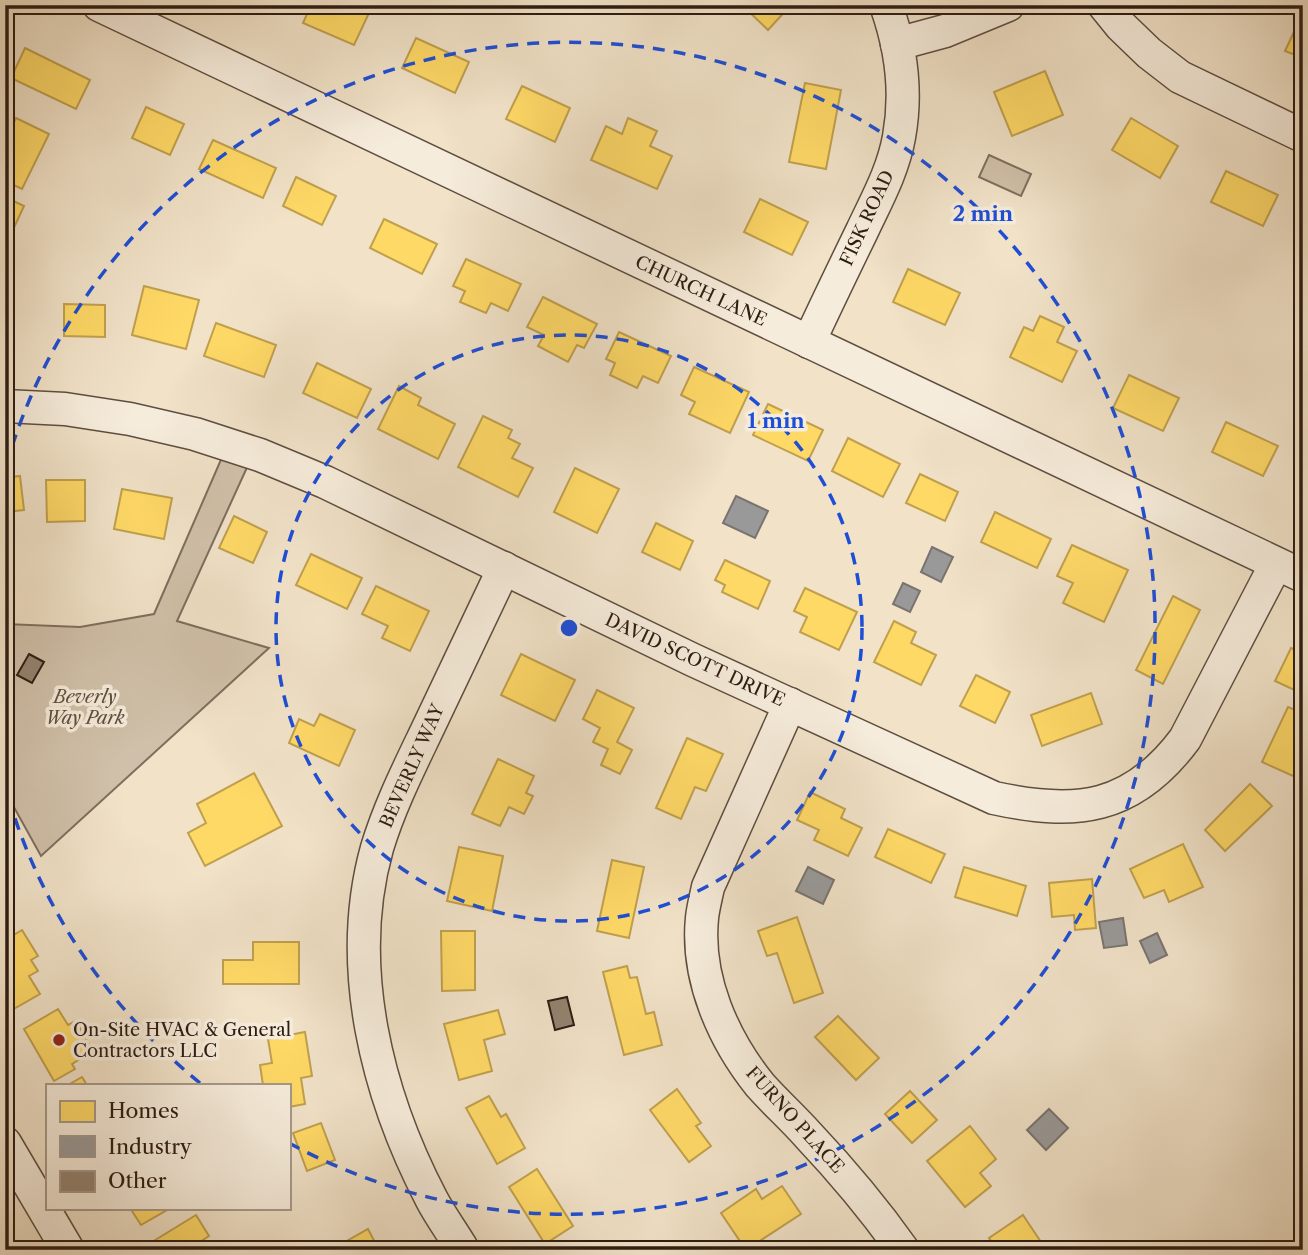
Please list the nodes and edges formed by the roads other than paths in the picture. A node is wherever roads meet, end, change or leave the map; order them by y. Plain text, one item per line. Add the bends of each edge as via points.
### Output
1 (99, 5) edge
2 (886, 5) edge
3 (1008, 5) edge
4 (1104, 5) edge
5 (897, 44) junction
6 (1303, 136) edge
7 (809, 342) junction
8 (5, 406) edge
9 (504, 568) junction
10 (1289, 570) edge
11 (790, 704) junction
12 (5, 1143) edge
13 (889, 1245) edge
14 (68, 1250) edge
15 (463, 1250) edge

1 - 7 street, CHURCH LANE
2 - 5 street, FISK ROAD
3 - 5 street via 945,31
4 - 6 street via 1149,53 1180,77
5 - 7 street, FISK ROAD via 902,98 899,137 889,174
7 - 10 street, CHURCH LANE
8 - 9 street, DAVID SCOTT DRIVE via 130,419 260,455
9 - 11 street, DAVID SCOTT DRIVE
9 - 15 street, BEVERLY WAY via 392,803 367,899 366,986 387,1095 433,1203
10 - 11 street, DAVID SCOTT DRIVE via 1173,755 1152,777 1126,793 1096,803 1041,806 994,797
11 - 13 street, FURNO PLACE via 708,887 702,952 708,986 738,1055 862,1195
12 - 14 street

